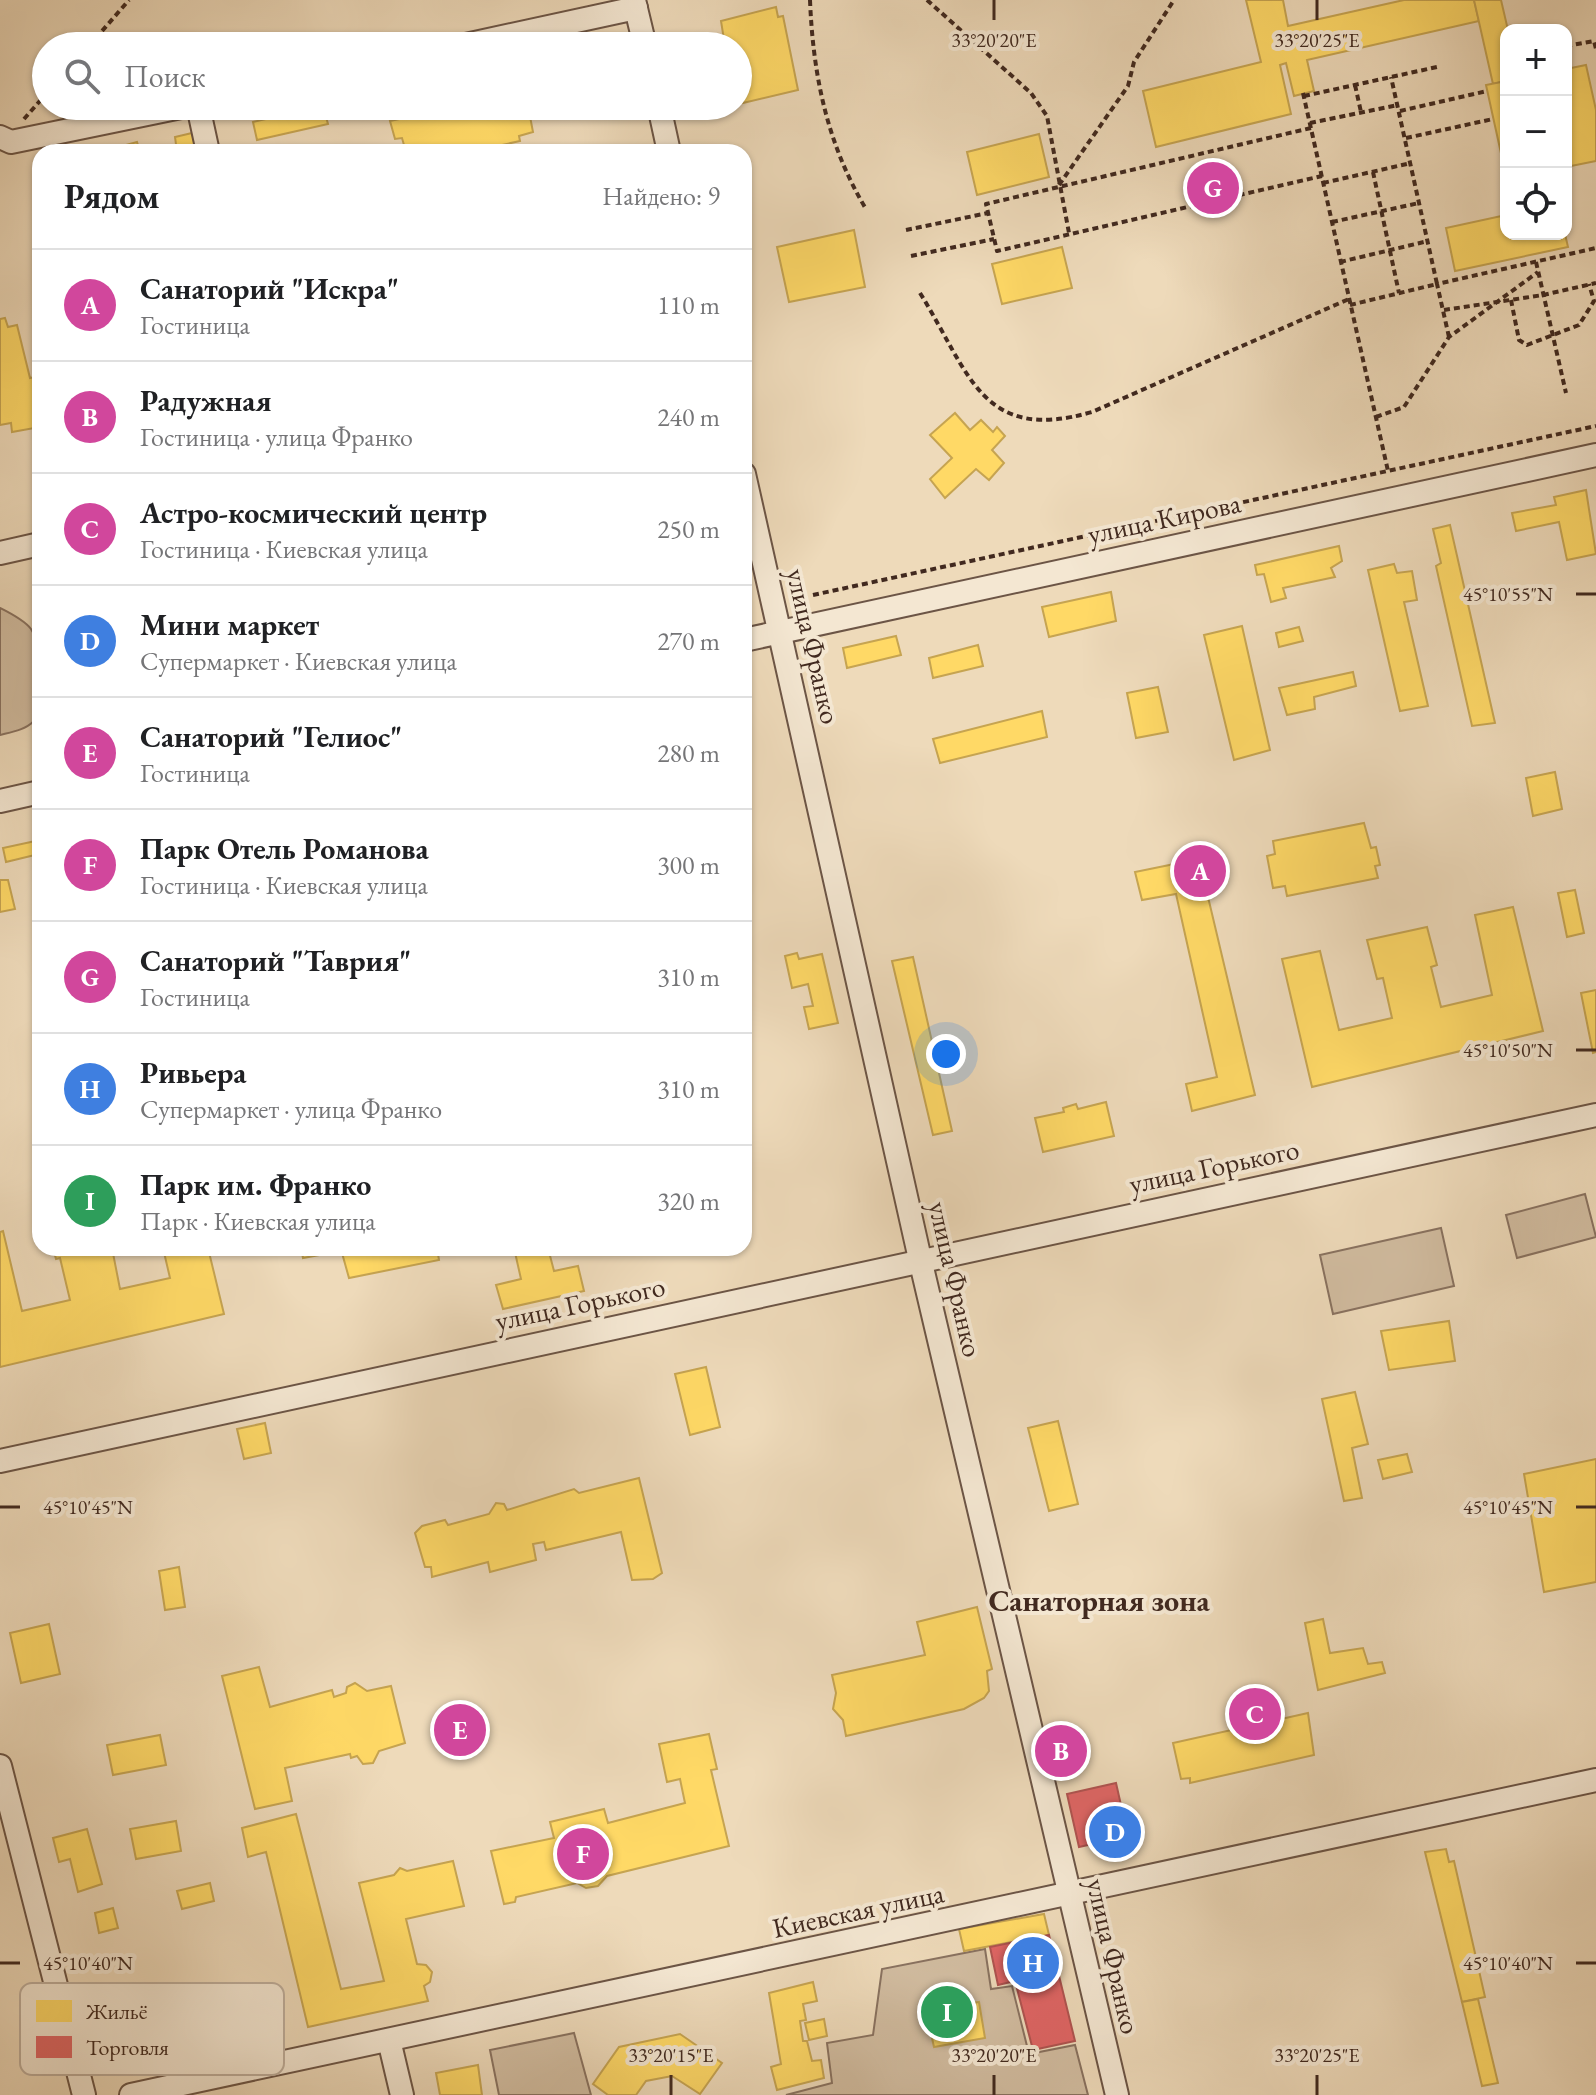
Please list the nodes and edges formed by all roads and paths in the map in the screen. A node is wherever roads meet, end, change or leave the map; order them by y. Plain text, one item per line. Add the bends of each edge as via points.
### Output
1 (129, 0) edge
2 (810, 0) edge
3 (927, 0) edge
4 (1174, 0) edge
5 (635, 4) edge
6 (101, 32) edge
7 (519, 32) edge
8 (642, 32) edge
9 (1595, 41) edge
10 (1572, 45) edge
11 (1596, 49) edge
12 (1437, 67) dead end
13 (1391, 77) junction
14 (1355, 85) junction
15 (1487, 91) dead end
16 (1398, 105) junction
17 (1399, 111) junction
18 (1361, 112) junction
19 (1493, 119) dead end
20 (118, 120) edge
21 (201, 120) edge
22 (662, 120) edge
23 (1310, 126) junction
24 (0, 137) edge
25 (1405, 138) junction
26 (206, 144) edge
27 (667, 144) edge
28 (1411, 163) junction
29 (1373, 172) junction
30 (1322, 176) junction
31 (1323, 183) junction
32 (1057, 187) junction
33 (1419, 202) junction
34 (866, 209) dead end
35 (1381, 210) junction
36 (988, 213) junction
37 (1332, 222) junction
38 (906, 230) dead end
39 (1069, 233) junction
40 (994, 239) junction
41 (1428, 241) junction
42 (1596, 248) edge
43 (1390, 250) junction
44 (911, 256) dead end
45 (1340, 262) junction
46 (1536, 262) junction
47 (1538, 272) junction
48 (1596, 283) edge
49 (1437, 284) junction
50 (1589, 284) junction
51 (920, 293) dead end
52 (1399, 293) junction
53 (1543, 295) junction
54 (1511, 300) junction
55 (1350, 302) junction
56 (1496, 303) junction
57 (1444, 310) junction
58 (1553, 336) junction
59 (1449, 337) junction
60 (1566, 393) dead end
61 (1376, 417) junction
62 (1596, 426) edge
63 (1596, 455) edge
64 (1388, 471) junction
65 (752, 508) edge
66 (32, 546) edge
67 (0, 553) edge
68 (813, 595) dead end
69 (781, 633) junction
70 (752, 638) edge
71 (32, 794) edge
72 (0, 801) edge
73 (1596, 1115) edge
74 (920, 1259) junction
75 (0, 1461) edge
76 (0, 1766) edge
77 (1596, 1780) edge
78 (1069, 1896) junction
79 (55, 1983) edge
80 (389, 2040) junction
81 (284, 2062) edge
82 (79, 2075) edge
83 (225, 2075) edge
84 (84, 2095) edge
85 (131, 2095) edge
86 (402, 2095) edge
87 (1117, 2095) edge

1 - 6 path
2 - 34 path via 830,137
3 - 32 path via 1031,93 1047,116
4 - 32 path via 1134,62 1128,86
5 - 7 street
5 - 8 street
9 - 10 path
9 - 11 path
12 - 13 path
13 - 14 path
13 - 16 path
14 - 18 path
14 - 23 path via 1304,95
15 - 17 path
16 - 17 path
16 - 18 path
17 - 25 path
18 - 23 path
19 - 25 path
20 - 24 street via 11,142
21 - 26 street
22 - 27 street
23 - 30 path
23 - 32 path
25 - 28 path
28 - 29 path
28 - 33 path
29 - 31 path
29 - 35 path
30 - 31 path
30 - 39 path
31 - 37 path
32 - 36 path via 986,204
32 - 39 path
33 - 35 path
33 - 41 path
35 - 37 path
35 - 43 path
36 - 38 path
36 - 40 path
37 - 45 path
39 - 40 path via 997,251
40 - 44 path
41 - 43 path
41 - 49 path
42 - 46 path
43 - 45 path
43 - 52 path
45 - 55 path
46 - 47 path
46 - 49 path
47 - 53 path
47 - 56 path
48 - 50 path
49 - 52 path
49 - 57 path
50 - 53 path
50 - 58 path via 1594,301 1579,325
51 - 55 path via 959,363 987,397 1009,417 1039,423 1092,412
52 - 55 path
53 - 54 path
53 - 58 path
54 - 56 path
54 - 58 path via 1519,340 1527,345
55 - 61 path
56 - 57 path
56 - 59 path
57 - 59 path
58 - 60 path
59 - 61 path via 1404,407
61 - 64 path
62 - 64 path
63 - 69 street, улица Кирова
64 - 68 path
65 - 69 street, улица Франко
66 - 67 street
69 - 70 street, улица Кирова
69 - 74 street, улица Франко
71 - 72 street
73 - 74 street, улица Горького
74 - 75 street, улица Горького
74 - 78 street, улица Франко
76 - 79 street
77 - 78 street, Киевская улица
78 - 80 street, Киевская улица
78 - 87 street, улица Франко
80 - 81 street, Киевская улица
80 - 86 street
82 - 84 street
83 - 85 street, Киевская улица

